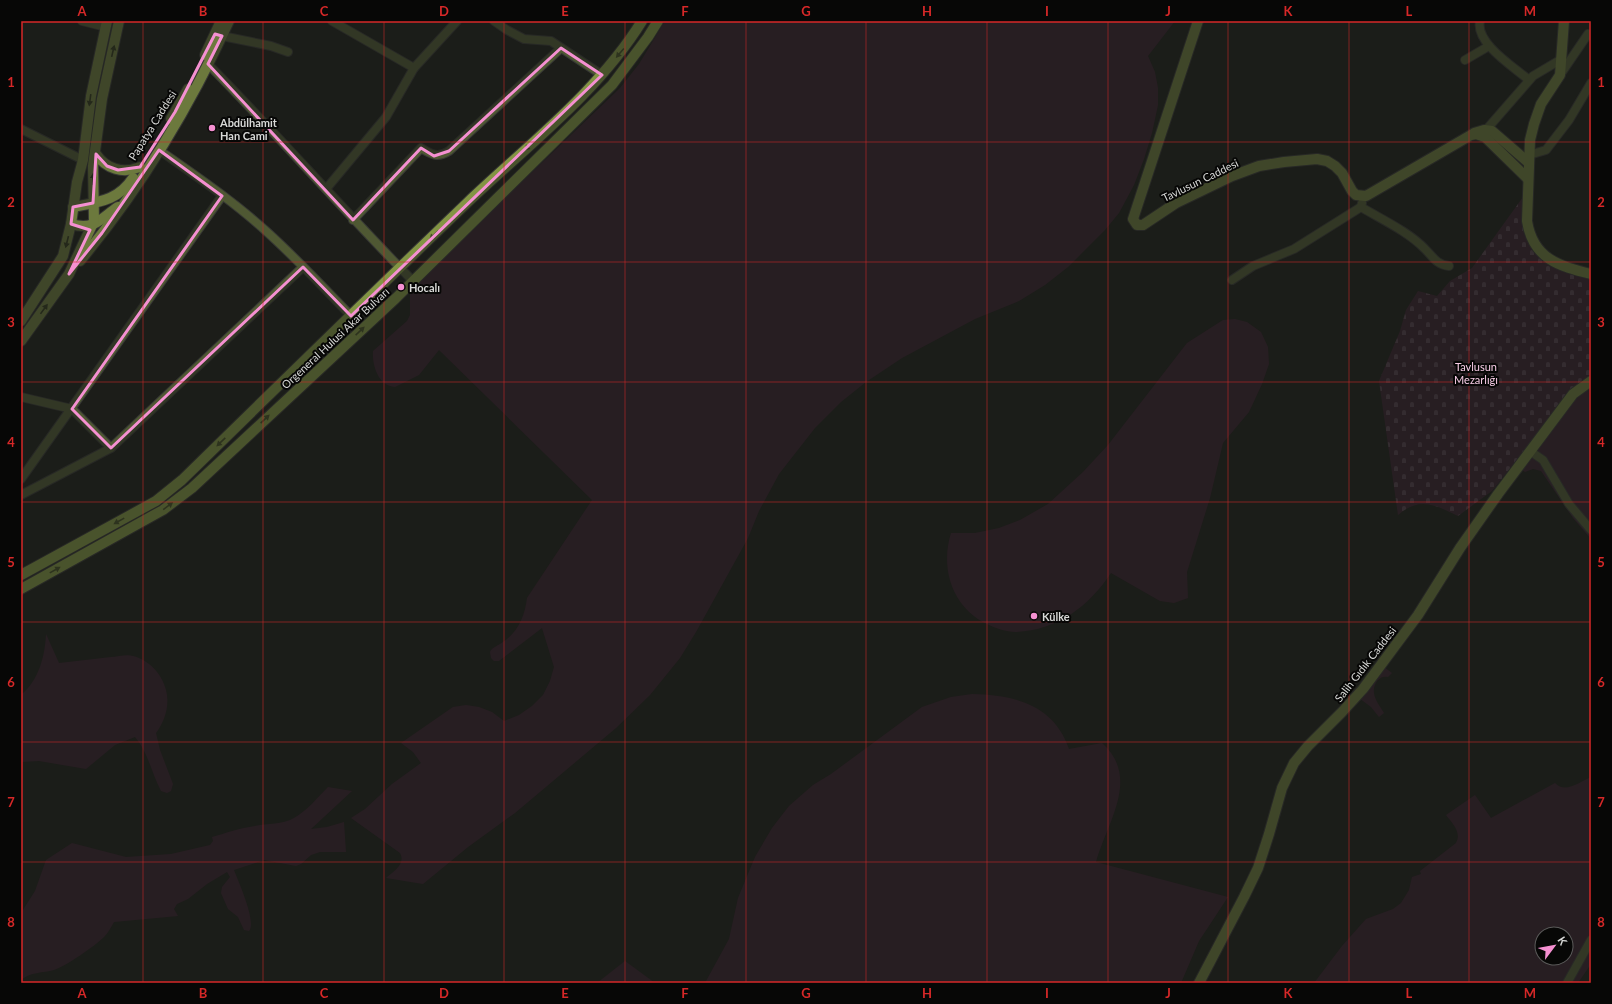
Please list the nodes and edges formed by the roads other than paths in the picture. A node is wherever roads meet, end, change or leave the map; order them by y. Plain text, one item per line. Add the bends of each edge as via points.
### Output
1 (82, 21) edge
2 (119, 21) edge
3 (221, 21) edge
4 (229, 21) edge
5 (457, 21) edge
6 (494, 21) edge
7 (642, 21) edge
8 (658, 21) edge
9 (1198, 21) edge
10 (1480, 21) edge
11 (1564, 21) edge
12 (335, 22) edge
13 (106, 24) edge
14 (1590, 34) edge
15 (219, 35) junction
16 (1489, 46) junction
17 (561, 48) junction
18 (288, 52) dead end
19 (1465, 60) dead end
20 (1560, 60) junction
21 (208, 64) junction
22 (414, 68) junction
23 (602, 75) junction
24 (1560, 75) junction
25 (1529, 80) junction
26 (1591, 83) edge
27 (21, 129) edge
28 (1486, 130) junction
29 (1471, 135) junction
30 (159, 150) junction
31 (96, 154) junction
32 (1529, 159) junction
33 (83, 160) junction
34 (140, 167) junction
35 (1528, 179) junction
36 (326, 189) junction
37 (222, 196) junction
38 (1360, 196) junction
39 (124, 202) junction
40 (93, 203) junction
41 (73, 207) junction
42 (1361, 207) junction
43 (353, 220) junction
44 (71, 224) junction
45 (91, 226) junction
46 (1449, 266) dead end
47 (303, 267) junction
48 (400, 268) junction
49 (69, 274) junction
50 (1591, 274) edge
51 (1232, 280) dead end
52 (413, 281) junction
53 (351, 316) junction
54 (21, 321) edge
55 (21, 340) edge
56 (1591, 381) edge
57 (21, 398) edge
58 (72, 409) junction
59 (111, 448) junction
60 (1530, 451) junction
61 (21, 479) edge
62 (21, 495) edge
63 (1591, 530) edge
64 (21, 575) edge
65 (21, 588) edge
66 (1591, 940) edge
67 (1199, 983) edge
68 (1567, 983) edge

1 - 13 street
31 -> 2 street via 102,99
3 - 15 street, Papatya Caddesi
4 - 15 street, Papatya Caddesi
5 - 22 street
6 - 17 street via 524,39 551,42
7 -> 23 main road, Orgeneral Hulusi Akar Bulvarı via 627,45
8 - 52 main road, Orgeneral Hulusi Akar Bulvarı via 612,85
9 - 38 street, Tavlusun Caddesi via 1134,219 1136,224 1143,225 1176,203 1239,173 1259,166 1284,162 1317,159 1329,162 1339,169 1352,191
10 - 16 street via 1480,30
11 - 20 street
12 - 22 street
13 -> 33 street via 91,96
14 - 24 street
15 - 18 street
15 - 21 street, Papatya Caddesi
15 - 34 street, Papatya Caddesi
16 - 19 street
16 - 25 street
17 - 23 street
17 - 43 street via 449,151 434,156 421,148
20 - 24 street
20 - 25 street
21 - 30 street, Papatya Caddesi via 186,108
21 - 36 street
22 - 36 street via 386,117
23 -> 48 main road, Orgeneral Hulusi Akar Bulvarı
24 - 32 street via 1546,94 1537,115 1531,133
25 - 28 street
26 - 32 street via 1569,120 1546,150
27 - 33 street
28 - 29 street
28 - 32 street
29 - 35 street via 1485,136
29 - 38 street via 1370,194
30 - 37 street
30 - 39 street, Papatya Caddesi
31 - 34 street via 103,162 118,170
40 -> 31 street
32 - 35 street
33 - 41 street
34 - 40 street, Papatya Caddesi via 117,196
35 - 50 street via 1527,221 1535,243 1555,264
36 - 43 street
37 - 47 street via 265,230
37 - 58 street
38 - 42 street
39 - 45 street
39 - 49 street, Papatya Caddesi
40 - 41 street, Papatya Caddesi
40 - 45 street via 94,221
41 - 44 street
42 - 46 street via 1412,238 1437,262
42 - 51 street via 1294,249 1253,266
43 - 48 street
44 - 45 street
44 -> 54 street via 63,256
45 - 49 street
47 - 53 street
47 - 59 street
48 - 52 street
48 - 53 main road, Orgeneral Hulusi Akar Bulvarı
55 -> 49 street
65 -> 52 main road, Orgeneral Hulusi Akar Bulvarı via 163,510 192,488
53 -> 64 main road, Orgeneral Hulusi Akar Bulvarı via 182,480 156,501
56 - 60 street, Salih Gıdık Caddesi via 1573,394
57 - 58 street
58 - 59 street
58 - 61 street
59 - 62 street
60 - 63 street via 1543,460 1566,499
60 - 67 street, Salih Gıdık Caddesi via 1479,520 1418,615 1363,689 1294,763 1282,788 1255,873
66 - 68 street

